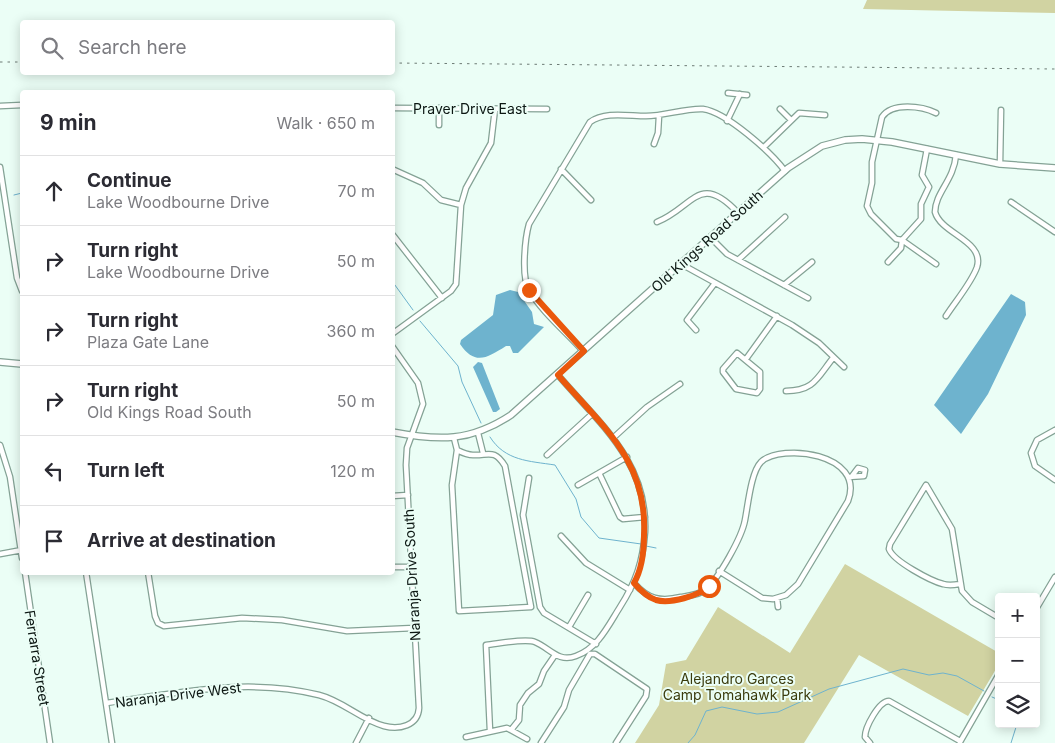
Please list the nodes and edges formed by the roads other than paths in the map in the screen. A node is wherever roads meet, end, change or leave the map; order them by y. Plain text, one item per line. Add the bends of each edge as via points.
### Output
1 (728, 93) dead end
2 (740, 94) junction
3 (747, 95) dead end
4 (20, 105) edge
5 (0, 106) edge
6 (395, 108) edge
7 (439, 108) junction
8 (495, 109) junction
9 (547, 109) dead end
10 (780, 109) dead end
11 (1000, 110) dead end
12 (936, 113) dead end
13 (825, 115) dead end
14 (659, 116) junction
15 (791, 120) junction
16 (727, 121) junction
17 (439, 125) dead end
18 (876, 139) junction
19 (654, 144) dead end
20 (764, 148) junction
21 (927, 149) junction
22 (956, 155) junction
23 (1000, 164) junction
24 (0, 166) edge
25 (1055, 168) edge
26 (561, 169) junction
27 (395, 170) edge
28 (785, 171) junction
29 (591, 200) dead end
30 (1011, 202) dead end
31 (461, 205) junction
32 (738, 213) junction
33 (785, 217) dead end
34 (657, 222) dead end
35 (1055, 232) edge
36 (395, 238) edge
37 (711, 238) junction
38 (902, 240) junction
39 (738, 260) junction
40 (812, 262) dead end
41 (888, 262) dead end
42 (682, 264) junction
43 (936, 264) dead end
44 (715, 282) junction
45 (784, 285) junction
46 (20, 286) edge
47 (442, 298) junction
48 (808, 298) dead end
49 (777, 316) junction
50 (946, 316) dead end
51 (696, 330) dead end
52 (395, 332) edge
53 (395, 350) edge
54 (584, 351) junction
55 (834, 358) junction
56 (746, 359) junction
57 (0, 362) edge
58 (20, 364) edge
59 (844, 367) dead end
60 (558, 375) junction
61 (680, 384) dead end
62 (786, 392) dead end
63 (592, 414) junction
64 (1055, 430) edge
65 (395, 433) edge
66 (478, 433) junction
67 (412, 436) junction
68 (454, 438) junction
69 (612, 438) junction
70 (0, 445) edge
71 (456, 450) junction
72 (483, 453) junction
73 (546, 455) dead end
74 (627, 457) junction
75 (599, 472) junction
76 (529, 478) dead end
77 (1055, 480) edge
78 (578, 485) dead end
79 (408, 495) junction
80 (395, 496) edge
81 (645, 517) junction
82 (561, 536) dead end
83 (20, 538) edge
84 (20, 550) edge
85 (0, 554) edge
86 (395, 567) edge
87 (411, 567) junction
88 (719, 571) junction
89 (25, 575) edge
90 (86, 575) edge
91 (148, 575) edge
92 (1055, 578) edge
93 (634, 583) junction
94 (960, 584) junction
95 (630, 590) junction
96 (588, 595) dead end
97 (777, 598) junction
98 (1040, 602) edge
99 (778, 608) dead end
100 (995, 616) edge
101 (569, 627) junction
102 (414, 628) junction
103 (596, 644) junction
104 (555, 655) junction
105 (995, 681) edge
106 (106, 704) junction
107 (418, 716) joint
108 (368, 718) junction
109 (511, 730) junction
110 (490, 731) junction
111 (466, 737) dead end
112 (527, 740) dead end
113 (960, 742) edge
114 (50, 743) edge
115 (112, 743) edge
116 (356, 743) edge
117 (541, 743) edge
118 (616, 743) edge
119 (870, 743) edge

1 - 2 street
2 - 3 street
2 - 16 street
4 - 5 street
6 - 7 street, Praver Drive East
7 - 8 street, Praver Drive East
7 - 17 street
8 - 9 street, Praver Drive East
8 - 31 street via 491,144 466,188
10 - 15 street
11 - 23 street
12 - 18 street via 927,108 889,110 882,117
13 - 15 street via 799,113
14 - 16 street via 704,110
14 - 19 street
14 - 26 street via 605,115 595,118
15 - 20 street
16 - 20 street
18 - 21 street, Old Kings Road South
18 - 28 street, Old Kings Road South via 849,139 822,146
18 - 38 street via 867,206 896,239
20 - 28 street
21 - 22 street, Old Kings Road South
21 - 38 street via 922,175 929,190 920,204 920,219
22 - 23 street, Old Kings Road South
22 - 50 street via 935,212 944,227 972,247 978,265
23 - 25 street, Old Kings Road South
24 - 46 street
26 - 29 street
26 - 54 street via 526,233 525,278 533,295
27 - 31 street via 423,183 441,200
28 - 32 street, Old Kings Road South
30 - 35 street
31 - 47 street via 457,281
32 - 34 street via 723,198 703,194
32 - 37 street, Old Kings Road South
33 - 39 street
36 - 47 street
37 - 39 street via 726,254
37 - 42 street, Old Kings Road South
38 - 41 street via 901,248
38 - 43 street
39 - 45 street
40 - 45 street
42 - 44 street
42 - 54 street, Old Kings Road South
44 - 49 street
44 - 51 street via 687,320
45 - 48 street
47 - 52 street
49 - 55 street
49 - 56 street
53 - 67 street, Naranja Drive South via 412,372 424,404
54 - 60 street, Old Kings Road South
55 - 59 street
55 - 62 street via 810,387
56 - 56 street via 737,353 722,370 736,389 757,392 761,376
57 - 58 street
60 - 63 street
60 - 66 street, Old Kings Road South via 511,415
61 - 69 street via 646,407
63 - 69 street
63 - 73 street
64 - 77 street via 1037,440 1031,453 1035,466
65 - 67 street, Old Kings Road South
66 - 68 street, Old Kings Road South
66 - 72 street
67 - 68 street, Old Kings Road South
67 - 79 street, Naranja Drive South via 406,456
68 - 71 street
69 - 74 street
70 - 83 street via 10,477
71 - 72 street via 472,455
71 - 72 street via 452,485 459,611 531,607 505,466 498,457
74 - 75 street
74 - 81 street via 640,486
75 - 78 street
75 - 81 street via 620,517
76 - 101 street via 523,515 538,603 544,612
79 - 80 street
79 - 87 street, Naranja Drive South
81 - 93 street via 641,563
82 - 95 street via 586,563
84 - 85 street
86 - 87 street
87 - 102 street, Naranja Drive South
88 - 93 street via 702,592 662,601 644,593
88 - 97 street via 759,597
88 - 97 street via 740,536 756,469 764,460 776,456 809,455 836,463 850,476 851,491 847,504 795,588
89 - 114 street, Ferrarra Street
90 - 106 street
91 - 102 street via 155,616 160,624 168,626 242,618 282,620 346,631
92 - 98 street
93 - 95 street
94 - 94 street via 936,582 895,558 889,550 926,485 952,529
94 - 100 street via 969,600
95 - 103 street
96 - 101 street
97 - 99 street
101 - 103 street
102 - 107 street, Naranja Drive South
103 - 104 street via 574,657
104 - 109 street via 539,684 528,692 520,705 519,720
104 - 110 street via 534,642 486,645
105 - 113 street
106 - 108 street, Naranja Drive West via 217,687 268,687 331,698
106 - 115 street
107 - 108 street, Naranja Drive West via 407,726 393,727
108 - 116 street
109 - 110 street
109 - 112 street
110 - 111 street
113 - 119 street via 885,701 865,731
117 - 118 street via 564,707 569,690 590,654 602,658 647,689 646,696

